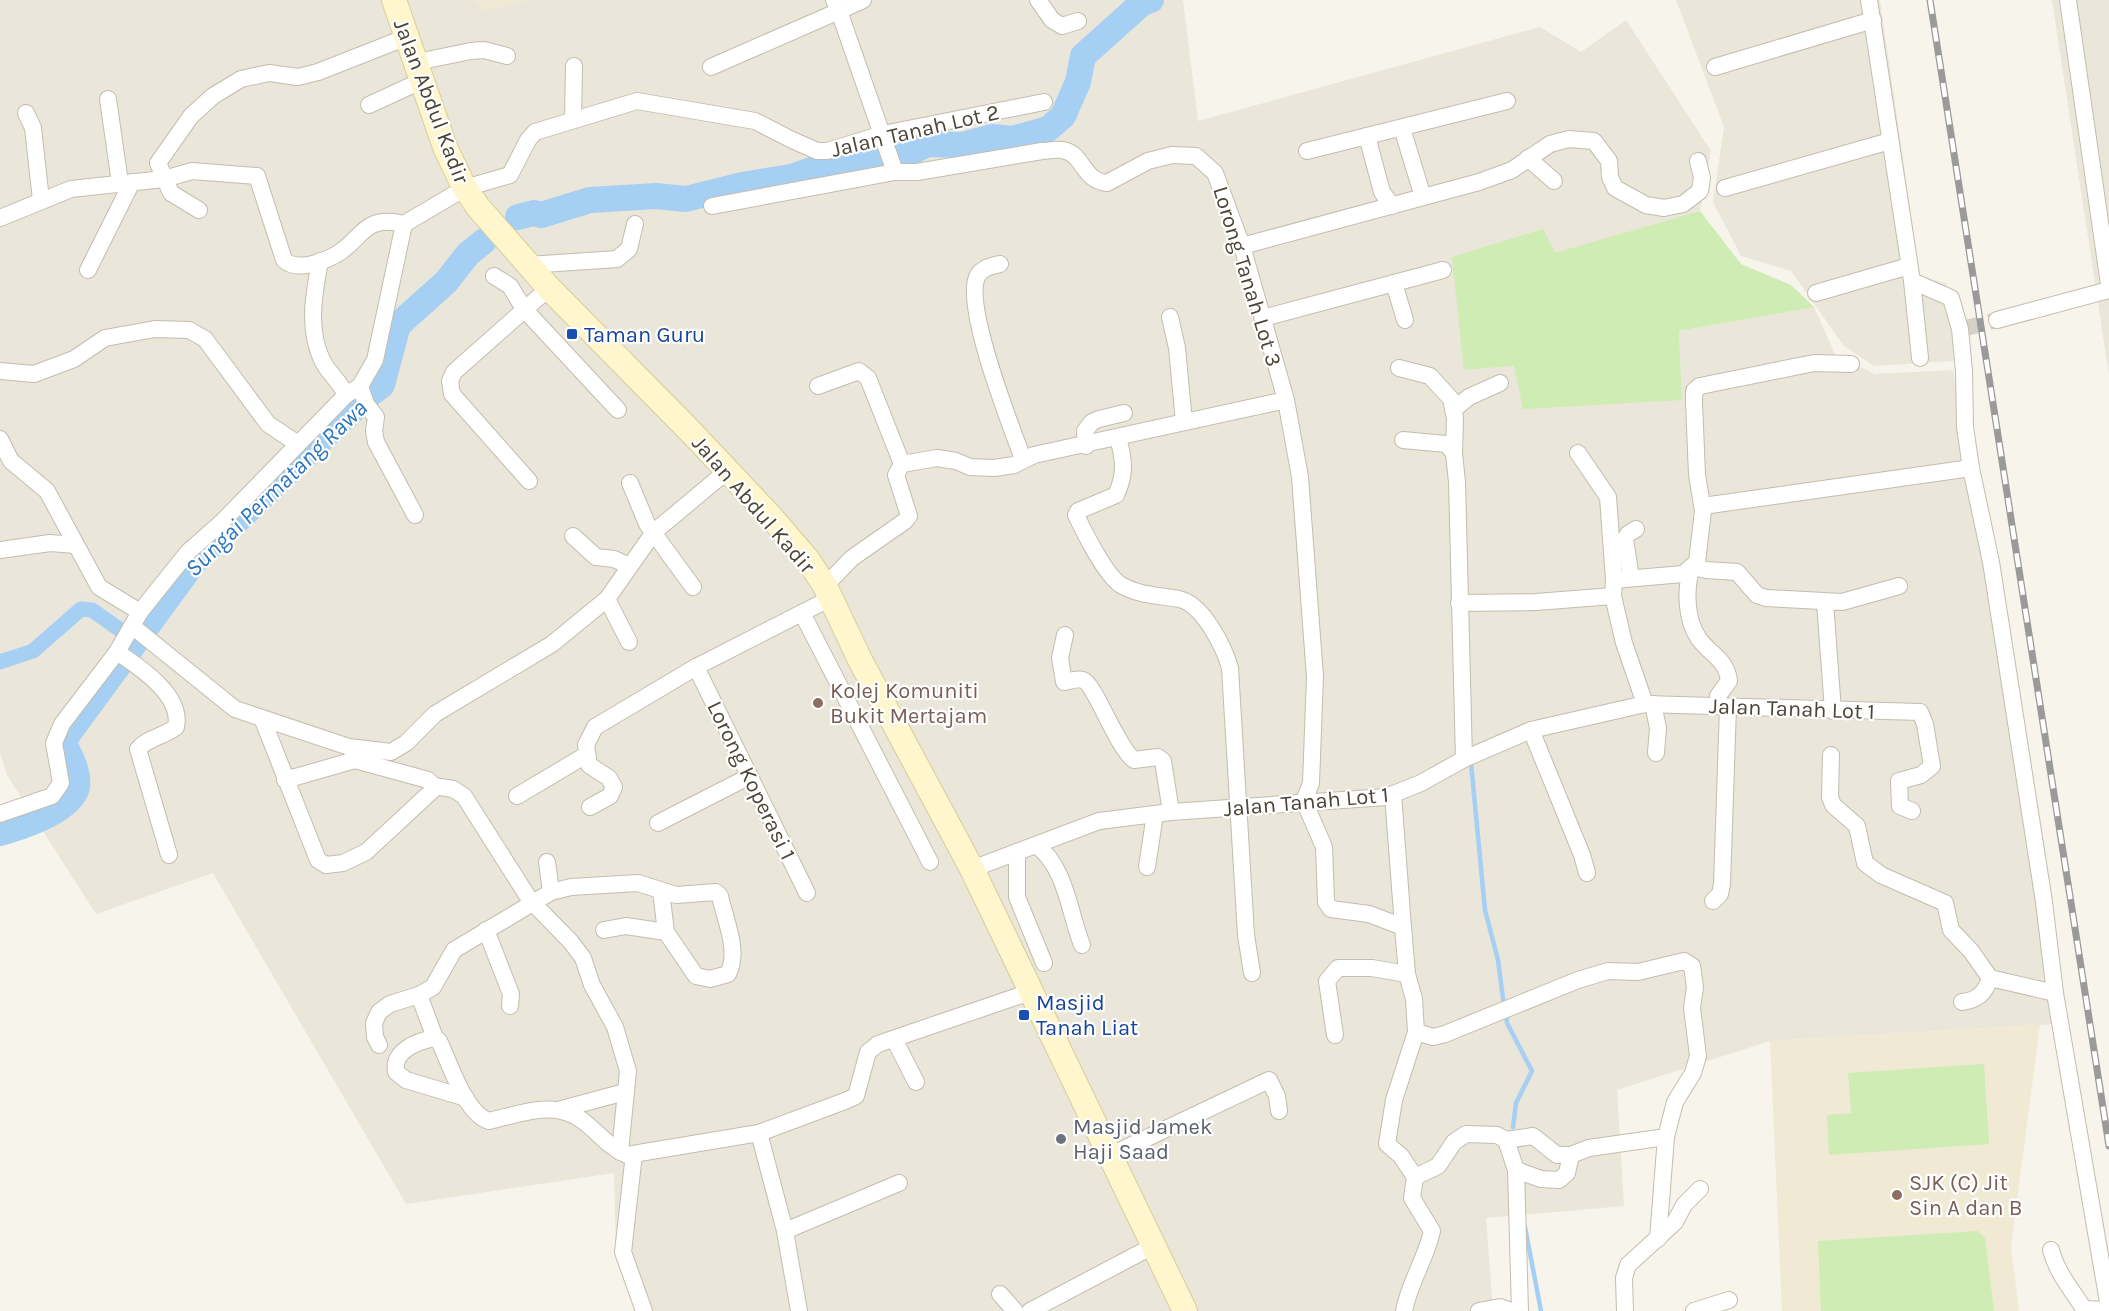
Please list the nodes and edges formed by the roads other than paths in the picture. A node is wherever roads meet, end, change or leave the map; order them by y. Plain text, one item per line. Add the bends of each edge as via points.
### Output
1 (394, 0) edge
2 (863, 0) edge
3 (1038, 0) edge
4 (1869, 0) edge
5 (2068, 0) edge
6 (836, 6) edge
7 (1078, 21) dead end
8 (1873, 21) junction
9 (407, 37) junction
10 (507, 56) dead end
11 (574, 66) dead end
12 (711, 67) dead end
13 (1715, 68) dead end
14 (420, 71) junction
15 (108, 99) dead end
16 (1507, 101) dead end
17 (1044, 102) dead end
18 (369, 105) dead end
19 (26, 113) dead end
20 (573, 119) junction
21 (1402, 128) junction
22 (1367, 136) junction
23 (885, 140) junction
24 (1890, 141) junction
25 (1307, 151) dead end
26 (1528, 158) junction
27 (1698, 162) dead end
28 (893, 167) junction
29 (164, 179) junction
30 (1554, 181) dead end
31 (126, 182) junction
32 (465, 188) junction
33 (1725, 188) dead end
34 (2102, 190) edge
35 (1423, 197) junction
36 (41, 200) junction
37 (712, 206) dead end
38 (1392, 206) junction
39 (199, 210) dead end
40 (0, 218) edge
41 (404, 224) junction
42 (635, 224) dead end
43 (1242, 246) junction
44 (320, 261) junction
45 (1000, 264) dead end
46 (528, 265) junction
47 (88, 270) dead end
48 (1443, 270) dead end
49 (1911, 274) junction
50 (494, 276) dead end
51 (1394, 283) junction
52 (2109, 284) edge
53 (549, 288) junction
54 (2109, 290) edge
55 (1816, 293) dead end
56 (524, 309) junction
57 (1170, 317) dead end
58 (1263, 318) junction
59 (1405, 320) dead end
60 (1997, 320) tunnel mouth
61 (1920, 358) dead end
62 (1851, 364) dead end
63 (1399, 368) dead end
64 (0, 372) edge
65 (1500, 383) dead end
66 (818, 386) dead end
67 (358, 394) junction
68 (1286, 400) junction
69 (618, 410) dead end
70 (1453, 410) junction
71 (1124, 413) dead end
72 (1184, 422) junction
73 (1118, 438) junction
74 (0, 440) edge
75 (1403, 440) dead end
76 (298, 444) junction
77 (1086, 446) junction
78 (1454, 453) junction
79 (1578, 453) dead end
80 (1023, 459) junction
81 (902, 464) junction
82 (1971, 468) junction
83 (727, 471) junction
84 (529, 481) dead end
85 (630, 483) dead end
86 (1703, 506) junction
87 (415, 515) dead end
88 (1636, 529) dead end
89 (654, 532) junction
90 (573, 536) dead end
91 (76, 545) junction
92 (0, 550) edge
93 (628, 566) junction
94 (1693, 568) junction
95 (1619, 584) junction
96 (1899, 586) dead end
97 (693, 588) dead end
98 (828, 592) junction
99 (607, 599) junction
100 (1825, 602) junction
101 (1459, 603) junction
102 (802, 613) junction
103 (134, 621) junction
104 (1065, 635) dead end
105 (629, 642) dead end
106 (117, 651) junction
107 (696, 667) junction
108 (1649, 704) junction
109 (1724, 707) junction
110 (1833, 711) junction
111 (262, 718) junction
112 (1531, 730) junction
113 (1656, 753) dead end
114 (354, 754) junction
115 (586, 755) junction
116 (1831, 755) dead end
117 (1464, 759) junction
118 (750, 776) junction
119 (285, 780) junction
120 (434, 786) junction
121 (1393, 794) junction
122 (518, 796) dead end
123 (1304, 801) junction
124 (590, 807) dead end
125 (1238, 808) junction
126 (1912, 811) dead end
127 (1163, 813) junction
128 (0, 814) edge
129 (658, 823) dead end
130 (1036, 844) junction
131 (1017, 852) junction
132 (168, 855) dead end
133 (547, 862) dead end
134 (930, 862) dead end
135 (1147, 867) dead end
136 (972, 869) junction
137 (1587, 873) dead end
138 (661, 891) junction
139 (551, 892) junction
140 (807, 893) dead end
141 (1713, 901) dead end
142 (532, 903) junction
143 (1403, 927) junction
144 (486, 930) junction
145 (604, 930) dead end
146 (666, 932) junction
147 (1082, 945) dead end
148 (1044, 963) dead end
149 (1252, 973) dead end
150 (1407, 974) junction
151 (1990, 978) junction
152 (1030, 992) junction
153 (2055, 993) junction
154 (419, 995) junction
155 (1962, 1002) dead end
156 (510, 1006) dead end
157 (1416, 1032) junction
158 (1335, 1035) dead end
159 (435, 1038) junction
160 (894, 1039) junction
161 (379, 1045) dead end
162 (916, 1082) dead end
163 (625, 1092) junction
164 (466, 1098) junction
165 (558, 1110) junction
166 (1280, 1111) dead end
167 (759, 1133) junction
168 (1666, 1137) junction
169 (1506, 1140) junction
170 (627, 1153) junction
171 (1571, 1155) junction
172 (1109, 1156) junction
173 (1516, 1170) junction
174 (1415, 1177) junction
175 (899, 1183) dead end
176 (1700, 1189) dead end
177 (785, 1231) junction
178 (1658, 1239) junction
179 (1153, 1246) junction
180 (2051, 1250) dead end
181 (1000, 1294) dead end
182 (1729, 1300) dead end
183 (2109, 1309) edge
184 (644, 1311) edge
185 (799, 1311) edge
186 (1016, 1311) edge
187 (1030, 1311) edge
188 (1185, 1311) edge
189 (1404, 1311) edge
190 (1479, 1311) edge
191 (1511, 1311) edge
192 (1520, 1311) edge
193 (1625, 1311) edge
194 (1694, 1311) edge

1 - 9 main road, Jalan Abdul Kadir
2 - 6 street
3 - 7 street via 1052,20 1062,26
4 - 8 street
5 - 34 street
6 - 12 street
6 - 23 street
8 - 13 street
8 - 24 street
9 - 14 main road, Jalan Abdul Kadir
9 - 29 street via 318,72 298,77 269,72 242,79 190,116 160,156 158,163
10 - 14 street via 471,51
11 - 20 street
14 - 18 street
14 - 32 main road, Jalan Abdul Kadir via 445,147
15 - 31 street
16 - 21 street
17 - 23 street, Jalan Tanah Lot 2
19 - 36 street via 33,128
20 - 23 street, Jalan Tanah Lot 2 via 637,101 755,121 818,150
20 - 32 street, Jalan Tanah Lot 2 via 535,132 510,175
21 - 22 street
21 - 35 street
22 - 25 street
22 - 38 street via 1382,192
23 - 28 street
24 - 33 street
24 - 49 street
26 - 27 street via 1550,144 1569,139 1594,141 1609,161 1615,188 1646,205 1664,208 1683,204 1700,191
26 - 30 street
26 - 35 street via 1512,170
28 - 37 street, Lorong Tanah Lot 3
28 - 43 street, Lorong Tanah Lot 3 via 917,172 1062,150 1071,153 1091,179 1107,183 1148,161 1196,156 1215,173
29 - 31 street
29 - 39 street via 171,193
29 - 44 street via 192,171 257,176 284,260 291,265
31 - 36 street via 71,189
31 - 47 street
32 - 41 street, Jalan Tanah Lot 2
32 - 46 main road, Jalan Abdul Kadir via 488,221
34 - 52 street
35 - 38 street
36 - 40 street
38 - 43 street
41 - 44 street via 388,221 369,226 338,254
41 - 67 street via 375,360
42 - 46 street via 629,249 617,259
43 - 58 street, Lorong Tanah Lot 3
44 - 67 street via 312,305 321,358
45 - 80 street via 987,267 977,277 974,297 993,377
46 - 53 main road, Jalan Abdul Kadir
48 - 51 street
49 - 55 street
49 - 61 street
49 - 82 street via 1951,298 1963,328 1965,427
50 - 56 street via 510,286
51 - 58 street
51 - 59 street
53 - 56 street
53 - 83 main road, Jalan Abdul Kadir
54 - 60 street
56 - 69 street
56 - 84 street via 453,372 450,386 452,394
57 - 72 street via 1178,348
58 - 68 street, Lorong Tanah Lot 3
62 - 86 street via 1814,363 1700,386 1694,402 1697,475
63 - 70 street via 1430,376 1451,399
64 - 76 street via 34,374 74,359 105,339 155,329 189,330 205,339 268,424
65 - 70 street via 1469,396
66 - 81 street via 859,371 864,374
67 - 76 street
67 - 87 street via 376,417 376,442
68 - 72 street
68 - 123 street, Lorong Tanah Lot 3 via 1300,477 1315,677 1311,783
70 - 78 street
71 - 77 street via 1092,422 1085,431
72 - 73 street
73 - 77 street
73 - 125 street via 1124,462 1123,480 1116,495 1076,515 1109,574 1119,584 1143,595 1182,600 1206,620 1218,638 1230,668
74 - 91 street via 11,461 47,491
75 - 78 street via 1446,444
76 - 103 street via 189,552
77 - 80 street
78 - 101 street
79 - 95 street via 1608,497
80 - 81 street via 1014,465 994,468 936,459
81 - 98 street via 896,475 909,516 852,558
82 - 86 street
82 - 153 street via 1991,562
83 - 89 street
83 - 98 main road, Jalan Abdul Kadir via 808,560
85 - 89 street
86 - 94 street via 1701,544
88 - 95 street via 1625,539
89 - 93 street
89 - 97 street
90 - 93 street via 596,557
91 - 92 street via 50,543
91 - 103 street via 99,587
93 - 99 street
94 - 95 street via 1683,574
94 - 100 street via 1737,572 1757,595
94 - 109 street via 1686,587 1688,603 1698,638 1728,671 1729,681 1718,696
95 - 101 street via 1536,602
95 - 108 street via 1624,643
96 - 100 street via 1842,602
98 - 102 street
98 - 136 main road, Jalan Abdul Kadir
99 - 105 street
99 - 114 street via 552,644 435,714 398,748
100 - 110 street
101 - 117 street
102 - 107 street
102 - 134 street
103 - 106 street
103 - 111 street via 146,638 225,702
104 - 127 street via 1060,658 1064,682 1079,679 1090,684 1117,742 1134,760 1158,757 1163,761
106 - 128 street via 62,724 54,743 61,783 52,796
106 - 132 street via 161,687 177,714 176,727 138,749
107 - 115 street via 595,727 586,745
107 - 118 street, Lorong Koperasi 1
108 - 109 street, Jalan Tanah Lot 1
108 - 112 street, Jalan Tanah Lot 1
108 - 113 street via 1658,728
109 - 110 street, Jalan Tanah Lot 1
109 - 141 street via 1722,884
110 - 126 street, Jalan Tanah Lot 1 via 1920,712 1932,766 1921,775 1899,781 1897,786 1900,806
111 - 114 street
111 - 119 street
112 - 117 street, Jalan Tanah Lot 1
112 - 137 street
114 - 119 street
114 - 120 street via 428,780
115 - 122 street
115 - 124 street via 589,765 609,778 614,787 610,796
116 - 151 street via 1830,796 1833,805 1857,826 1865,863 1881,875 1945,903 1951,930
117 - 121 street, Jalan Tanah Lot 1
118 - 129 street
118 - 140 street, Lorong Koperasi 1
119 - 120 street via 318,860 326,865 344,863 380,843 389,829
120 - 142 street via 453,789 464,796
121 - 123 street, Jalan Tanah Lot 1
121 - 143 street
123 - 125 street, Jalan Tanah Lot 1
123 - 143 street via 1324,847 1328,906 1369,914
125 - 127 street, Jalan Tanah Lot 1
125 - 149 street
127 - 130 street, Jalan Tanah Lot 1 via 1099,821
127 - 135 street
130 - 131 street, Jalan Tanah Lot 1
130 - 147 street via 1048,854 1059,874
131 - 136 street, Jalan Tanah Lot 1
131 - 148 street via 1017,897
133 - 139 street
136 - 152 main road, Jalan Abdul Kadir
138 - 139 street via 638,883
138 - 146 street
138 - 146 street via 676,895 708,891 720,896 733,950 734,963 728,974 710,979 696,976
139 - 142 street
142 - 144 street
142 - 163 street via 583,958 624,1052 628,1071
143 - 150 street
144 - 154 street via 454,950 433,987
144 - 156 street via 511,994
145 - 146 street via 626,926
150 - 157 street via 1414,999
150 - 158 street via 1338,968 1328,981
151 - 153 street
151 - 155 street via 1980,996
152 - 160 street
152 - 172 main road, Jalan Abdul Kadir
153 - 183 street
154 - 159 street
154 - 161 street via 390,1004 379,1012 374,1023
157 - 168 street via 1433,1037 1445,1034 1543,992 1608,971 1638,972 1684,961 1692,966 1698,1056 1693,1073 1675,1102
157 - 174 street via 1394,1100 1387,1144
159 - 164 street
159 - 164 street via 399,1054 394,1064 396,1072 406,1080
160 - 162 street
160 - 167 street via 868,1052 856,1096
163 - 165 street
163 - 170 street
164 - 165 street via 471,1110 489,1121 534,1110
165 - 170 street via 582,1120 611,1148
166 - 172 street via 1269,1080
167 - 170 street
167 - 177 street
168 - 171 street via 1589,1148
168 - 178 street
169 - 171 street via 1533,1136 1557,1155
169 - 173 street
169 - 174 street via 1497,1135 1466,1134 1454,1142 1438,1166
170 - 184 street via 623,1251
171 - 173 street via 1567,1173 1559,1180 1540,1179
172 - 179 main road, Jalan Abdul Kadir
173 - 192 street
174 - 189 street via 1412,1198 1432,1231
175 - 177 street
176 - 178 street
177 - 185 street
178 - 193 street via 1628,1264 1624,1278
179 - 187 street
179 - 188 main road, Jalan Abdul Kadir
180 - 183 street via 2067,1286 2076,1293 2084,1310
181 - 186 street
182 - 194 street
190 - 191 street via 1500,1307

